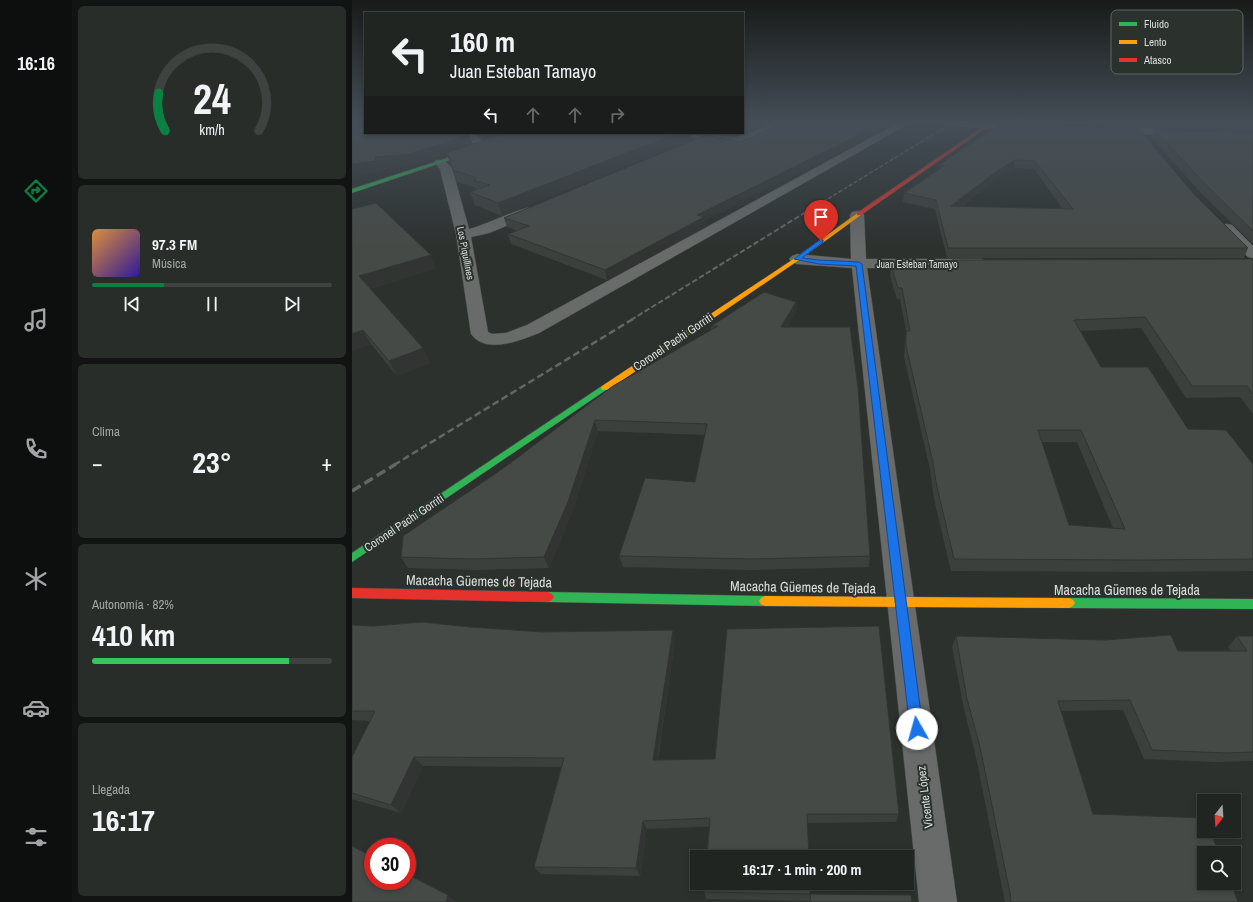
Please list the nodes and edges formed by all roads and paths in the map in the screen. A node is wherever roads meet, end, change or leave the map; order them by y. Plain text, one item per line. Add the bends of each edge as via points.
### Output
1 (431, 165) edge
2 (443, 165) edge
3 (829, 165) edge
4 (932, 165) edge
5 (352, 191) edge
6 (545, 205) edge
7 (857, 215) junction
8 (1219, 221) edge
9 (463, 234) junction
10 (797, 259) junction
11 (1250, 260) edge
12 (859, 264) junction
13 (993, 264) edge
14 (352, 558) edge
15 (352, 593) edge
16 (902, 603) junction
17 (1253, 604) edge
18 (938, 902) edge

1 - 5 street
2 - 9 street, Los Piquillines
3 - 9 street, Los Piquillines via 533,329 509,337 492,339 484,338 480,334
4 - 7 street, Coronel Pachi Gorriti
6 - 9 street via 484,230
7 - 10 street, Coronel Pachi Gorriti
7 - 12 street, Vicente López
8 - 11 street
10 - 12 street, Juan Esteban Tamayo
10 - 14 street, Coronel Pachi Gorriti
12 - 13 street, Juan Esteban Tamayo
12 - 16 street, Vicente López
15 - 16 street, Macacha Güemes de Tejada
16 - 17 street, Macacha Güemes de Tejada
16 - 18 street, Vicente López

